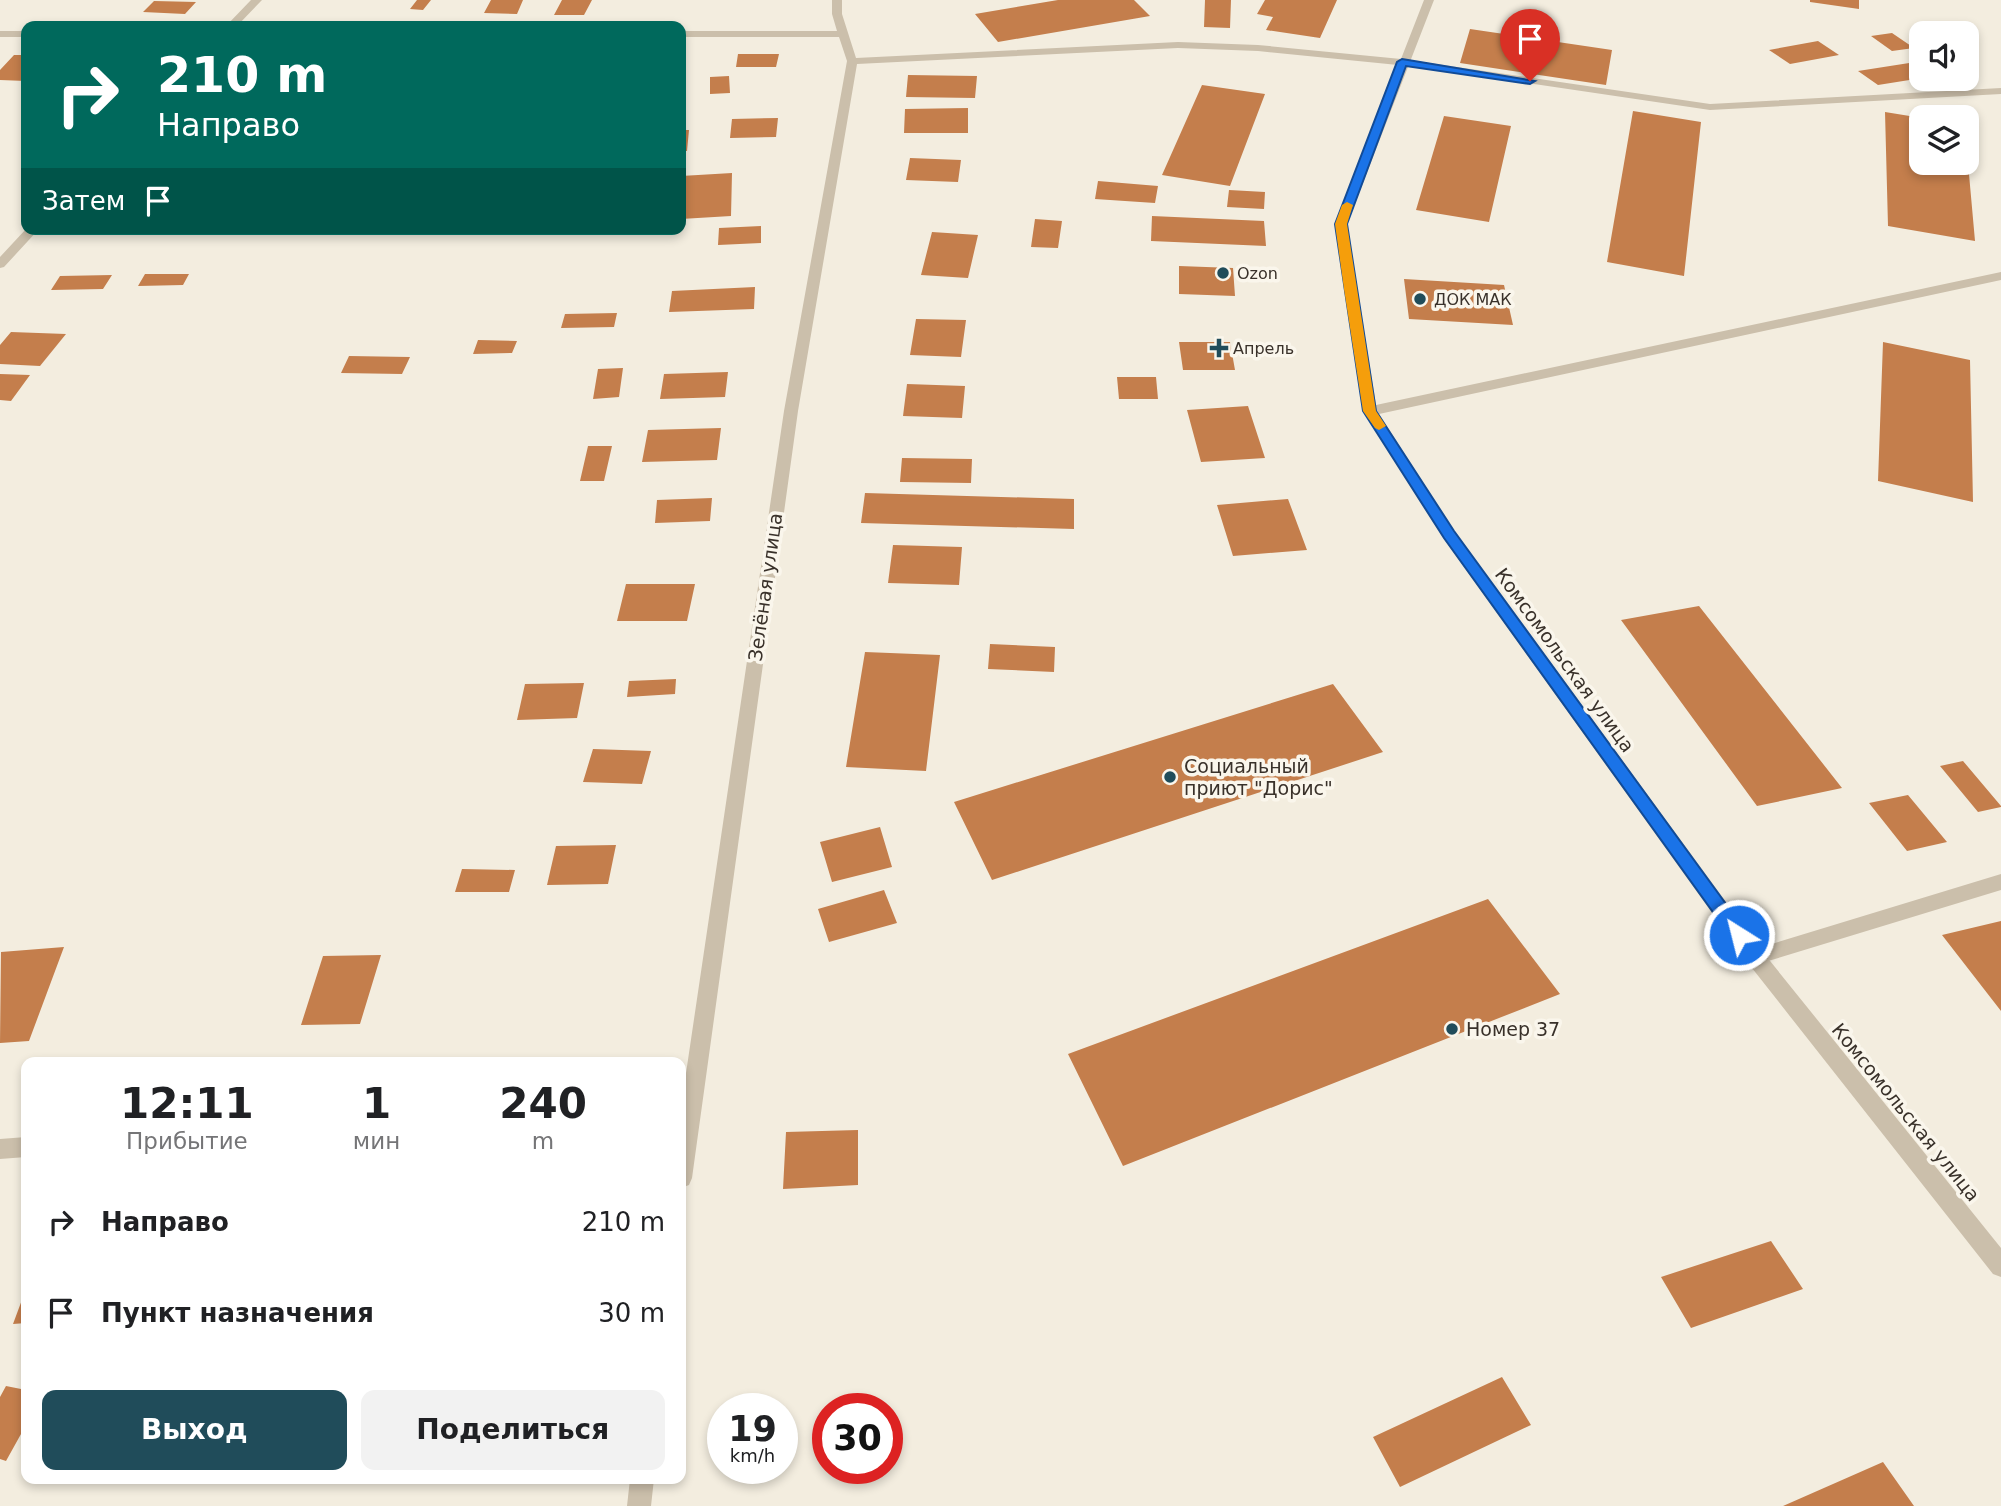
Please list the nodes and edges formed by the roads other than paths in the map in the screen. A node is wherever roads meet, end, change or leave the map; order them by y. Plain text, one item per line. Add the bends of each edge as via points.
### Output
1 (257, 0) edge
2 (837, 0) edge
3 (1429, 0) edge
4 (235, 21) edge
5 (0, 34) edge
6 (21, 34) edge
7 (686, 34) edge
8 (843, 34) junction
9 (852, 61) junction
10 (1402, 62) junction
11 (2001, 91) edge
12 (27, 235) edge
13 (0, 264) edge
14 (2001, 276) edge
15 (1370, 411) junction
16 (2001, 882) edge
17 (1755, 957) junction
18 (686, 1100) edge
19 (21, 1147) edge
20 (0, 1149) edge
21 (2001, 1266) edge
22 (641, 1484) edge
23 (639, 1506) edge

1 - 4 street
2 - 8 street, Зелёная улица
3 - 10 street, Комсомольская улица
5 - 6 street
7 - 8 street
8 - 9 street, Зелёная улица
9 - 10 street via 1178,45
9 - 18 street, Зелёная улица via 791,411
10 - 11 street via 1710,107
10 - 15 street, Комсомольская улица via 1341,224
12 - 13 street
14 - 15 street
15 - 17 street, Комсомольская улица via 1449,535
16 - 17 street
17 - 21 street, Комсомольская улица
19 - 20 street
22 - 23 street

